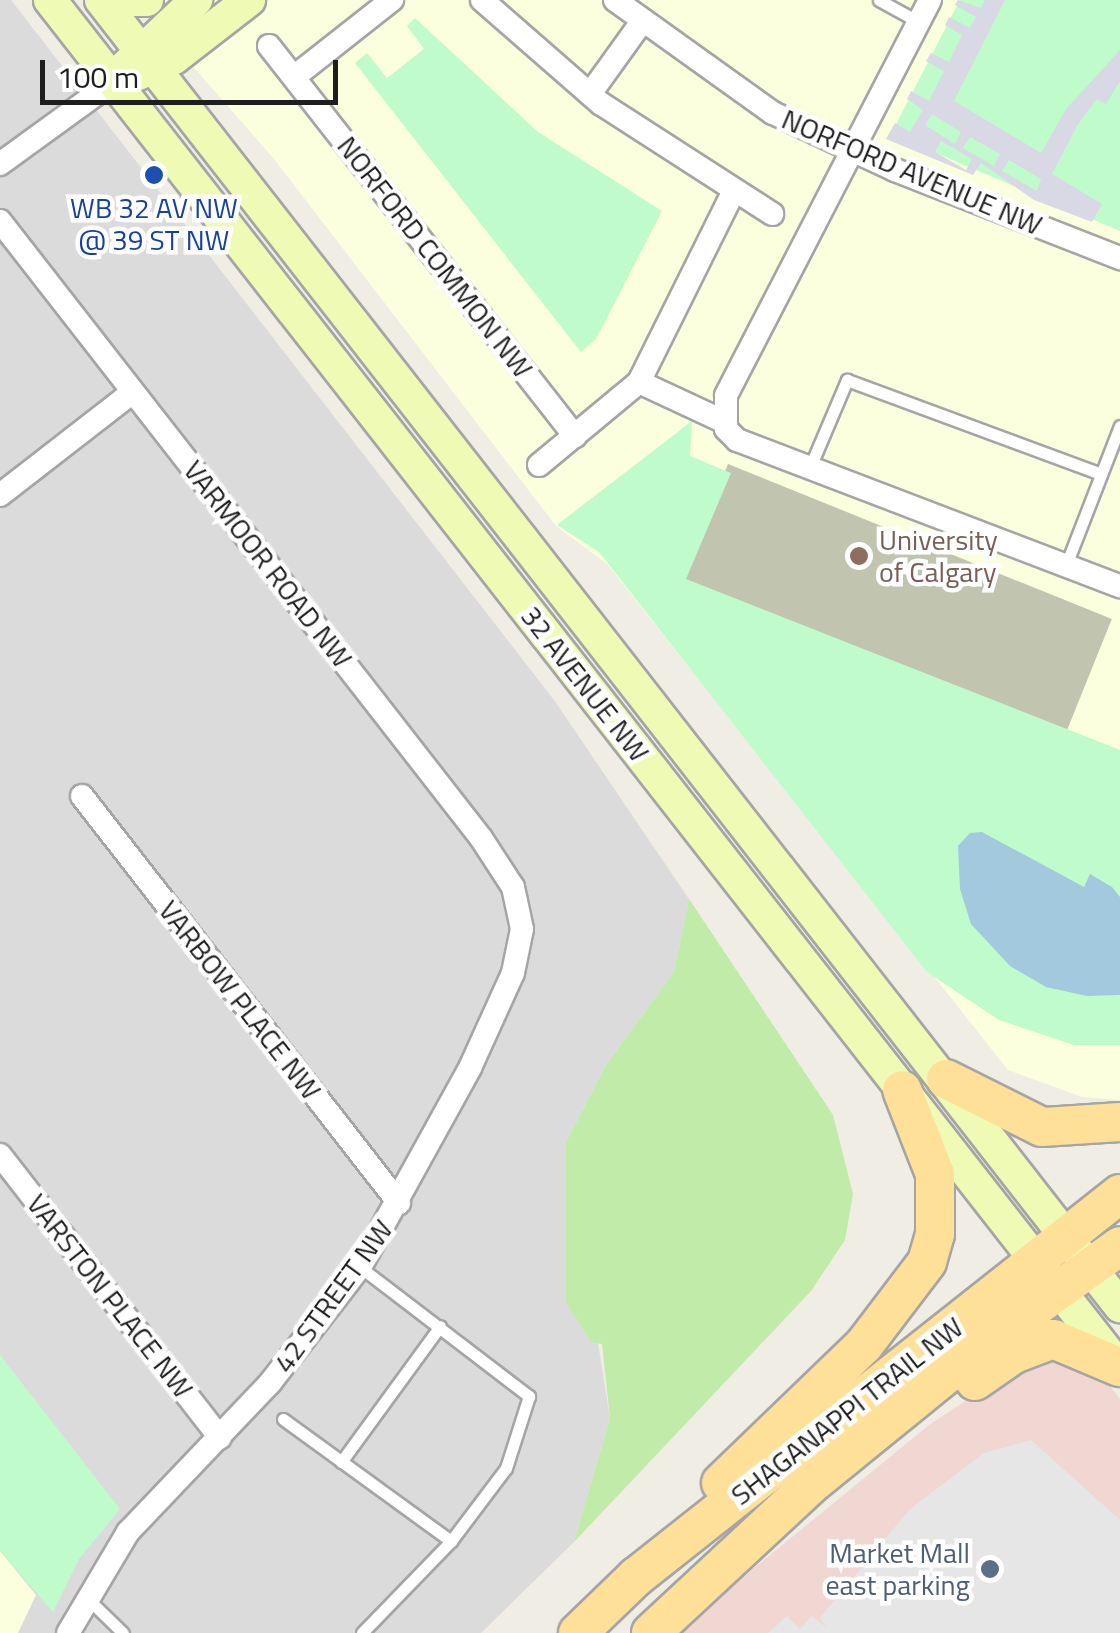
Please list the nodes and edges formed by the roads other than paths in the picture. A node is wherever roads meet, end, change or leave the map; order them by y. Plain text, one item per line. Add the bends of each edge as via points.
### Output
1 (50, 0) edge
2 (101, 0) edge
3 (132, 0) edge
4 (147, 0) edge
5 (196, 0) edge
6 (248, 0) edge
7 (392, 0) edge
8 (482, 0) edge
9 (615, 0) edge
10 (879, 0) edge
11 (930, 0) edge
12 (641, 22) junction
13 (919, 22) junction
14 (269, 46) dead end
15 (146, 60) junction
16 (294, 77) junction
17 (113, 82) junction
18 (590, 94) junction
19 (853, 151) junction
20 (0, 164) edge
21 (734, 191) junction
22 (772, 214) dead end
23 (0, 221) edge
24 (1120, 258) edge
25 (639, 382) junction
26 (134, 392) junction
27 (723, 421) junction
28 (1120, 426) edge
29 (576, 436) junction
30 (539, 465) dead end
31 (810, 468) junction
32 (1101, 474) junction
33 (0, 496) edge
34 (1066, 565) junction
35 (1120, 586) edge
36 (82, 796) dead end
37 (521, 914) joint
38 (946, 1080) junction
39 (902, 1090) junction
40 (1120, 1122) edge
41 (0, 1155) edge
42 (1120, 1194) edge
43 (398, 1203) junction
44 (1093, 1250) edge
45 (360, 1267) junction
46 (1047, 1275) junction
47 (1120, 1306) edge
48 (440, 1326) junction
49 (1120, 1368) edge
50 (282, 1419) dead end
51 (220, 1438) junction
52 (341, 1462) junction
53 (451, 1542) junction
54 (722, 1568) junction
55 (636, 1577) junction
56 (85, 1596) junction
57 (68, 1633) edge
58 (124, 1633) edge
59 (362, 1633) edge
60 (578, 1633) edge
61 (650, 1633) edge

1 - 17 main road, 32 AVENUE NW
2 - 15 main road, 32 AVENUE NW
3 - 4 main road
5 - 15 main road
6 - 15 main road
7 - 16 street
8 - 18 street
9 - 12 street, NORFORD AVENUE NW
10 - 13 lane
11 - 13 street
12 - 18 street
12 - 19 street, NORFORD AVENUE NW via 773,112
13 - 19 street
14 - 16 street, NORFORD COMMON NW
15 - 17 main road
15 - 38 main road, 32 AVENUE NW
16 - 29 street, NORFORD COMMON NW
17 - 20 street
17 - 39 main road, 32 AVENUE NW
18 - 21 street
19 - 24 street, NORFORD AVENUE NW
19 - 27 street via 726,396
21 - 22 street
21 - 25 street
23 - 26 street, VARMOOR ROAD NW
25 - 27 street
25 - 29 street
26 - 33 street
26 - 37 street, VARMOOR ROAD NW via 481,838 513,887
27 - 31 street via 737,440
28 - 32 lane
29 - 30 street
31 - 32 lane via 847,380
31 - 34 street
32 - 34 lane
34 - 35 street
36 - 43 street, VARBOW PLACE NW
37 - 43 street, 42 STREET NW via 513,973
38 - 40 main road via 1042,1127
38 - 44 main road, 32 AVENUE NW
39 - 46 main road, 32 AVENUE NW
39 - 55 main road via 935,1174 935,1234 927,1262 864,1345 646,1555
41 - 51 street, VARSTON PLACE NW
42 - 44 main road, SHAGANAPPI TRAIL NW
43 - 45 street, 42 STREET NW
44 - 46 main road, SHAGANAPPI TRAIL NW
44 - 47 main road, 32 AVENUE NW
45 - 48 lane
45 - 51 street, 42 STREET NW
46 - 49 main road, 32 AVENUE NW
46 - 54 main road, SHAGANAPPI TRAIL NW
46 - 55 main road, SHAGANAPPI TRAIL NW
48 - 52 lane
48 - 53 lane via 529,1396 506,1468
49 - 54 main road via 1053,1340 1014,1354 757,1559
50 - 52 lane
51 - 56 street, 42 STREET NW via 128,1532
52 - 53 lane
53 - 59 lane
54 - 61 main road, SHAGANAPPI TRAIL NW
55 - 60 main road, SHAGANAPPI TRAIL NW
56 - 57 street, 42 STREET NW
56 - 58 lane

